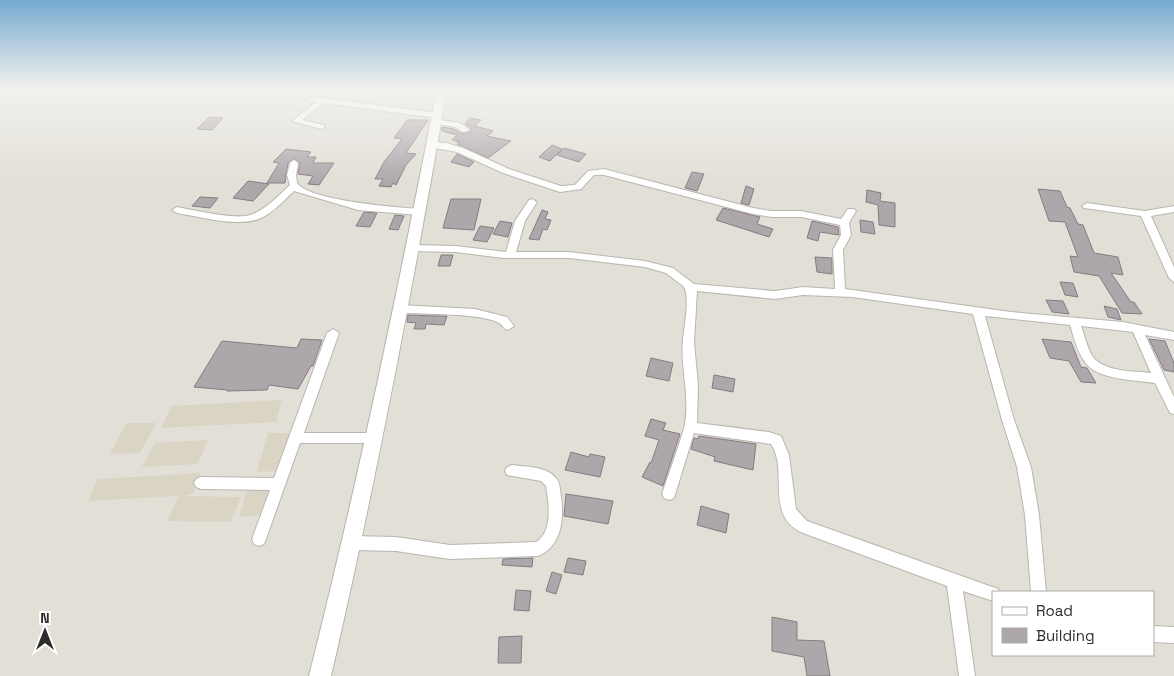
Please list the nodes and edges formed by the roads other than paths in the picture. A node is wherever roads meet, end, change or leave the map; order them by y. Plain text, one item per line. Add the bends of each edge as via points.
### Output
1 (297, 121) edge
2 (437, 121) edge
3 (444, 121) edge
4 (321, 127) dead end
5 (466, 130) dead end
6 (432, 145) junction
7 (294, 163) dead end
8 (294, 186) junction
9 (532, 202) dead end
10 (1087, 206) dead end
11 (177, 210) dead end
12 (1174, 210) edge
13 (851, 211) dead end
14 (419, 212) junction
15 (1144, 214) junction
16 (844, 224) junction
17 (412, 248) junction
18 (510, 255) junction
19 (1174, 278) edge
20 (691, 287) junction
21 (840, 292) junction
22 (400, 310) junction
23 (978, 312) junction
24 (1074, 321) junction
25 (508, 326) dead end
26 (1137, 328) junction
27 (333, 333) dead end
28 (1174, 336) edge
29 (1159, 379) junction
30 (1174, 409) edge
31 (690, 427) junction
32 (294, 438) junction
33 (373, 438) junction
34 (512, 471) dead end
35 (201, 483) dead end
36 (278, 484) junction
37 (669, 494) dead end
38 (259, 539) dead end
39 (352, 543) junction
40 (954, 581) junction
41 (1038, 591) edge
42 (992, 594) edge
43 (1154, 634) edge
44 (1174, 635) edge
45 (320, 676) edge
46 (967, 676) edge

1 - 4 street
2 - 6 main road
3 - 5 street
6 - 14 main road
6 - 16 street via 454,148 506,171 560,189 574,189 591,173 604,172 737,207
7 - 8 street
8 - 11 street via 260,216 252,219
8 - 14 street via 301,191 358,207
9 - 18 street via 520,221
10 - 15 street
12 - 15 street
13 - 16 street
14 - 17 main road
15 - 19 street
16 - 21 street via 846,235 838,250
17 - 18 street
17 - 22 main road
18 - 20 street via 569,255 658,266 669,270
20 - 21 street via 775,295 803,290
20 - 31 street via 688,342 692,385
21 - 23 street
22 - 25 street via 475,313 503,320
22 - 33 main road
23 - 24 street
23 - 41 street via 1024,467 1032,514
24 - 26 street
24 - 29 street via 1090,361 1097,367
26 - 28 street
26 - 29 street
27 - 32 street
29 - 30 street
31 - 37 street
31 - 40 street via 776,440 780,446 787,504 793,518 803,526
32 - 33 street
32 - 36 street
33 - 39 main road
34 - 39 street via 544,476 552,483 557,510 549,542 543,548 450,552 396,544
35 - 36 street
36 - 38 street
39 - 45 main road
40 - 42 street
40 - 46 street
43 - 44 street

